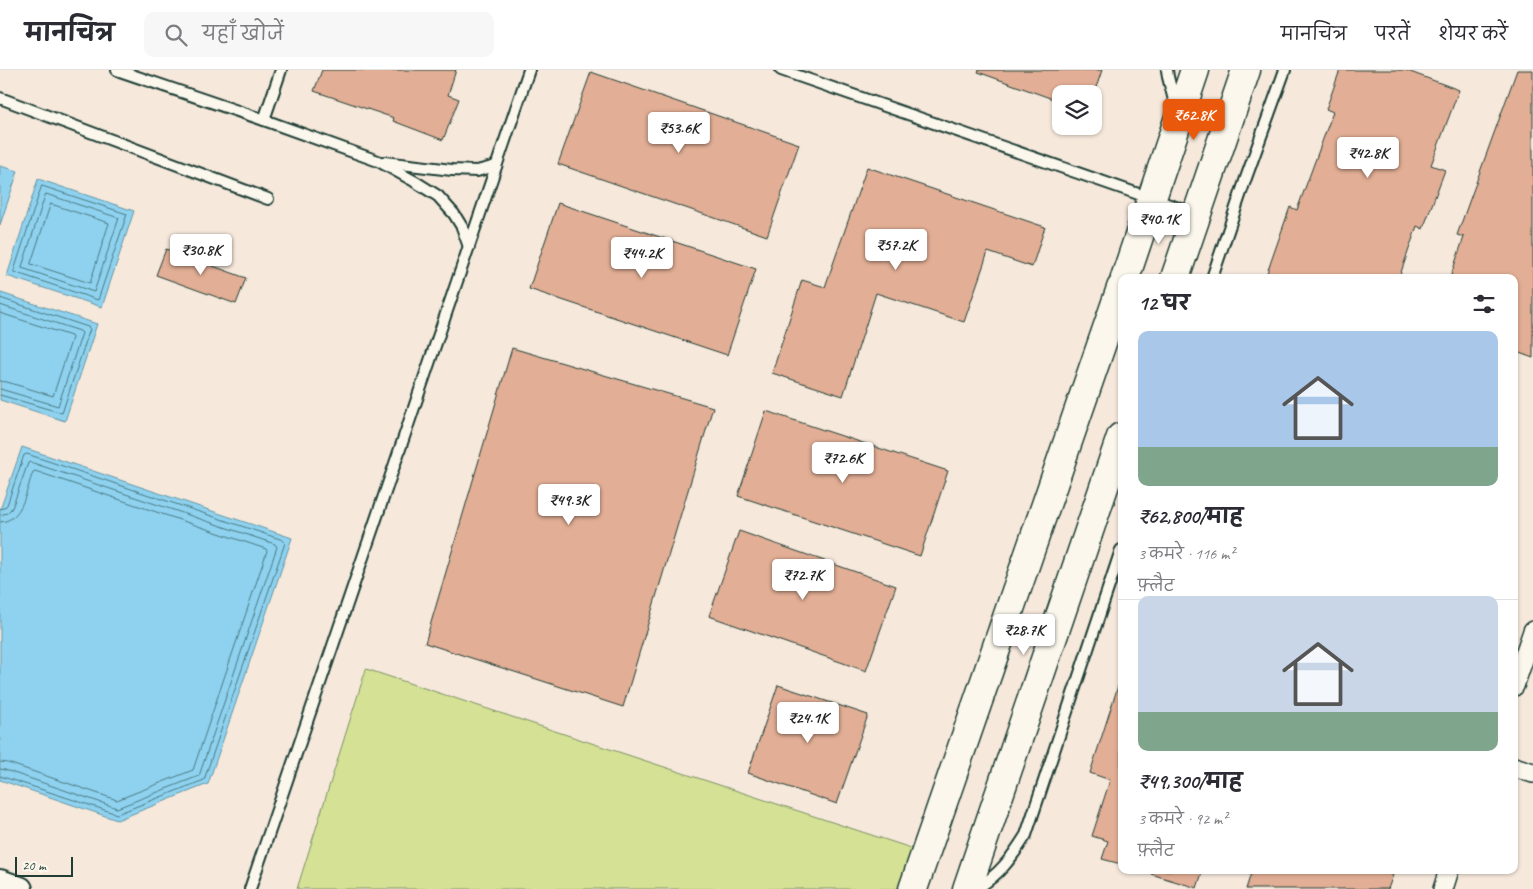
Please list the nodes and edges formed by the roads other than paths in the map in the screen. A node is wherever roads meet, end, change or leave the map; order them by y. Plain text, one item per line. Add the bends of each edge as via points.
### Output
1 (117, 70) edge
2 (281, 70) edge
3 (529, 70) edge
4 (781, 70) edge
5 (1168, 70) edge
6 (1195, 70) edge
7 (1246, 70) edge
8 (1285, 70) edge
9 (0, 98) edge
10 (1179, 118) junction
11 (264, 120) junction
12 (378, 161) junction
13 (496, 166) junction
14 (268, 199) dead end
15 (1152, 199) junction
16 (1197, 214) junction
17 (469, 247) junction
18 (1126, 274) edge
19 (1177, 274) edge
20 (1213, 274) edge
21 (1118, 297) edge
22 (1118, 445) edge
23 (1118, 559) edge
24 (1533, 631) edge
25 (1518, 674) edge
26 (1518, 768) edge
27 (1533, 773) edge
28 (1448, 874) edge
29 (0, 882) edge
30 (20, 889) edge
31 (250, 889) edge
32 (913, 889) edge
33 (967, 889) edge
34 (976, 889) edge
35 (1443, 889) edge

1 - 11 lane
2 - 11 lane
3 - 13 lane
4 - 15 lane
5 - 10 lane
6 - 10 main road
7 - 16 main road
8 - 20 lane
9 - 14 lane
10 - 15 main road
11 - 12 lane
12 - 13 lane via 452,170 477,171
12 - 17 lane via 438,196 462,227
13 - 17 lane
15 - 16 lane
15 - 18 main road
16 - 19 main road
17 - 31 lane
21 - 32 main road
22 - 33 main road
23 - 34 lane via 1026,835 1001,870
24 - 25 street
26 - 27 street
28 - 35 street
29 - 30 street

